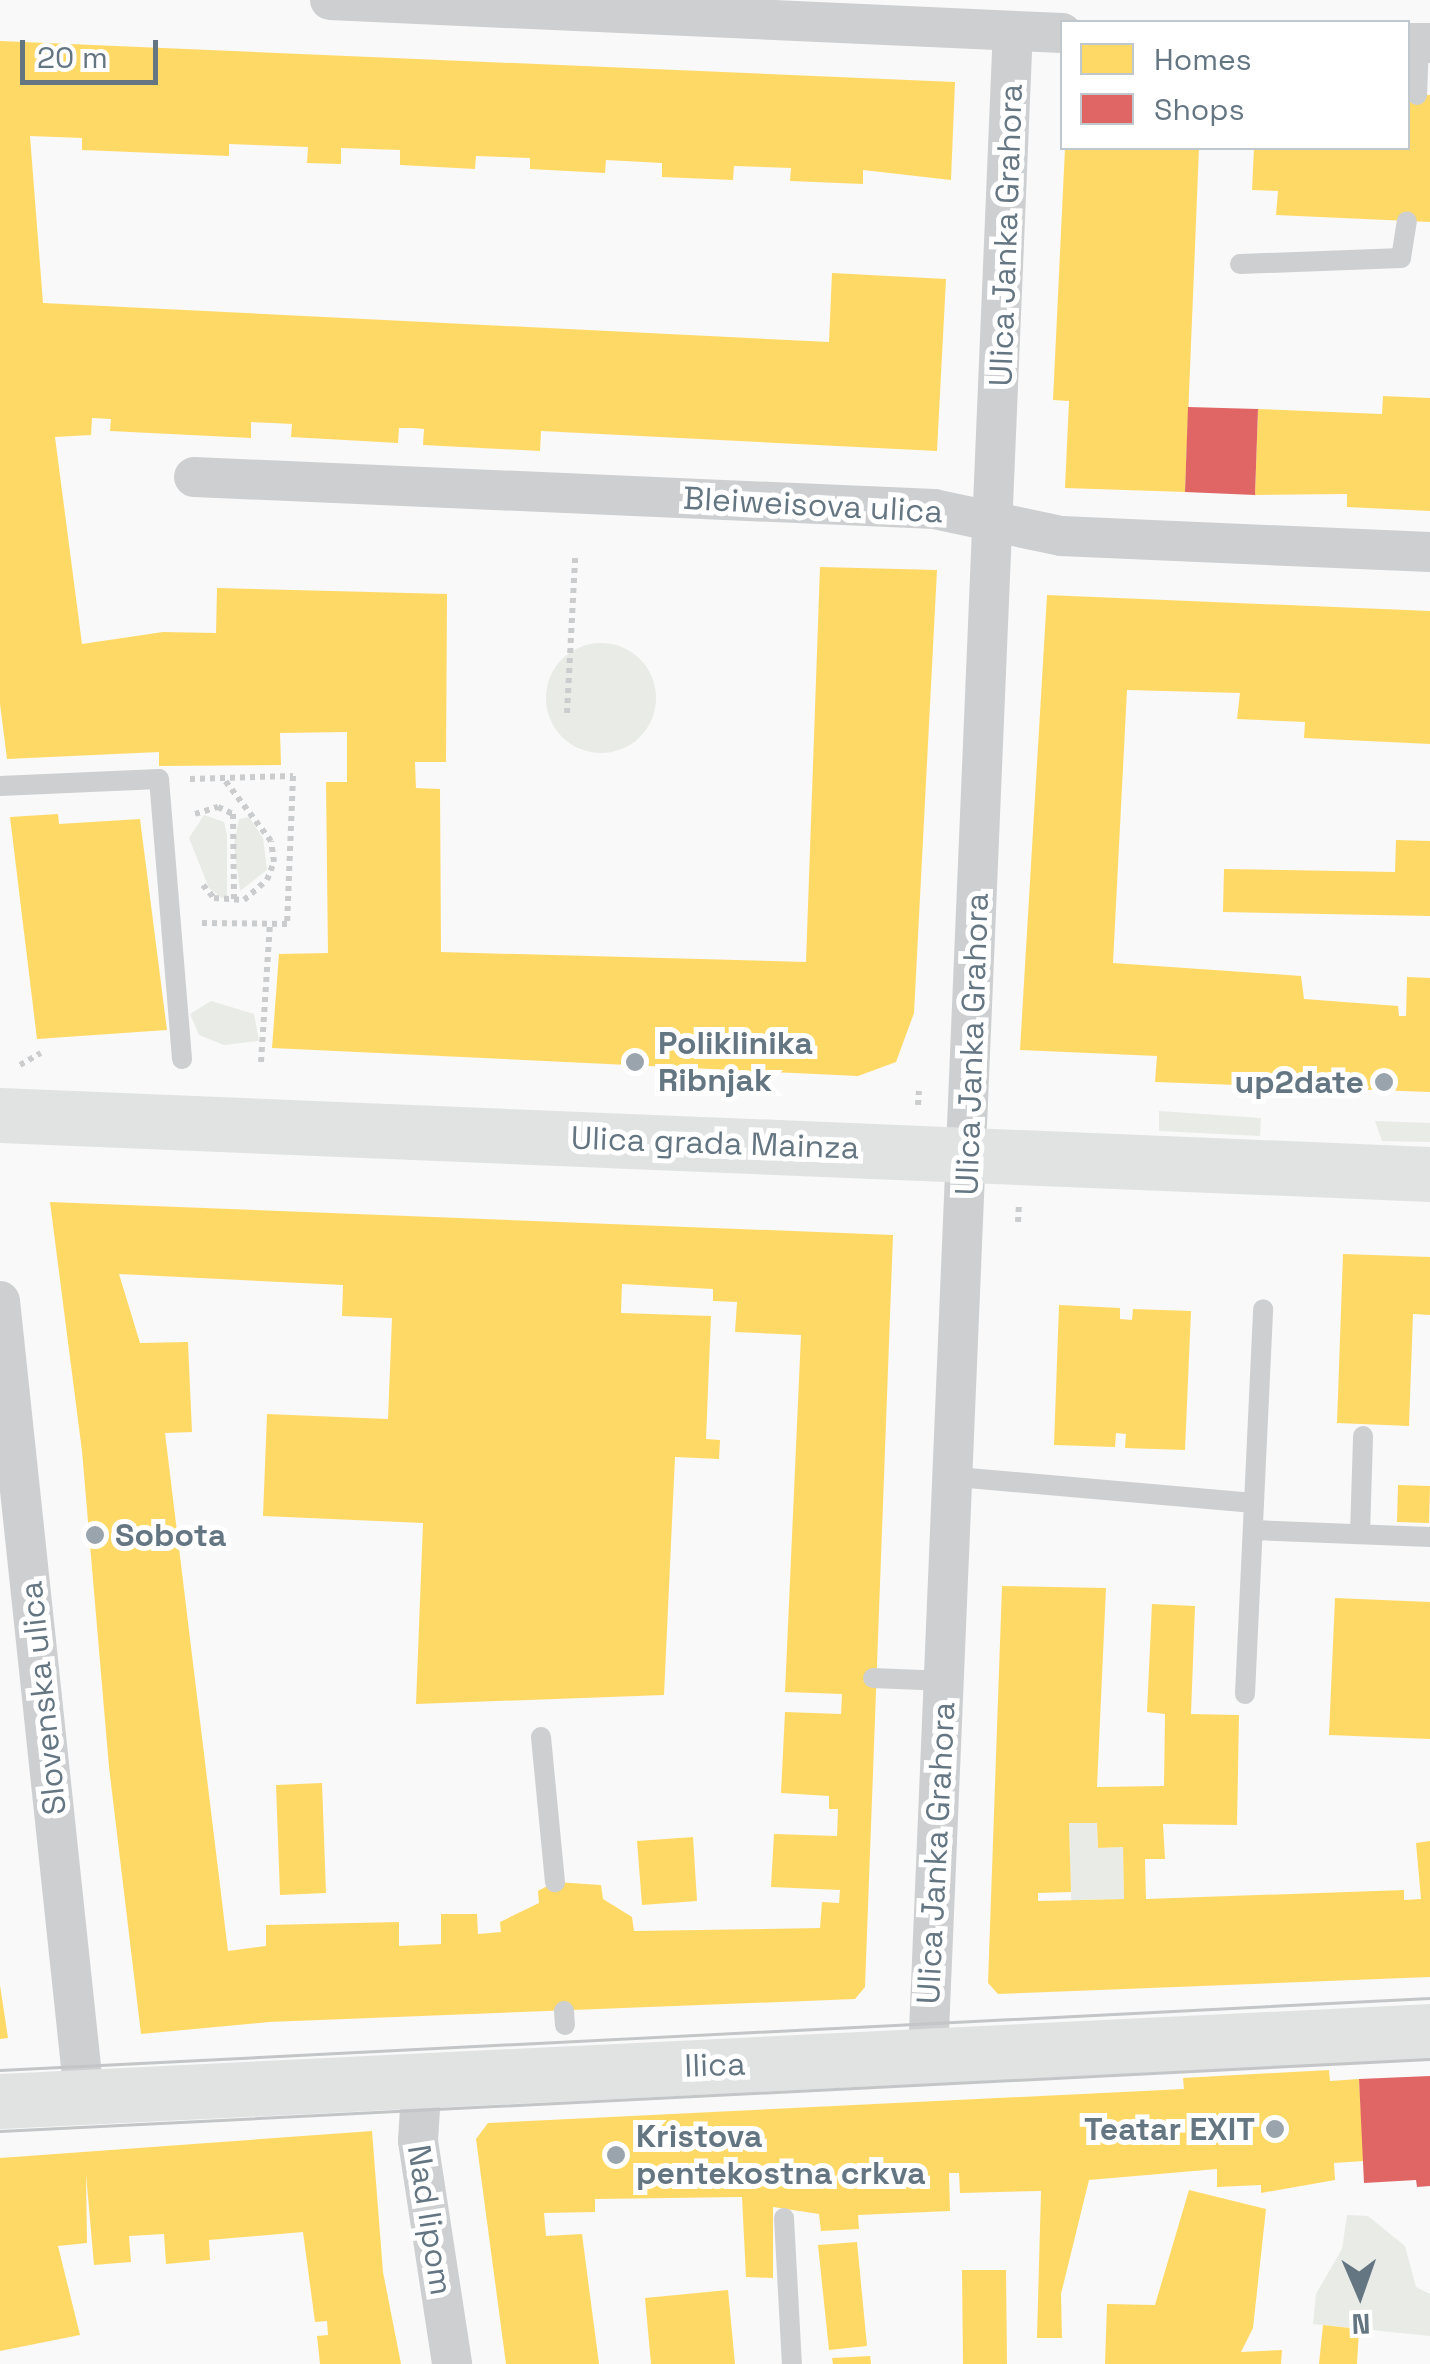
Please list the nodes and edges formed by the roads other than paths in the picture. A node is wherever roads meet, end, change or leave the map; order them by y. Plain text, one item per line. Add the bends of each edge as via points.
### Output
1 (330, 0) edge
2 (1013, 32) junction
3 (1060, 33) edge
4 (1419, 43) edge
5 (1417, 95) dead end
6 (1407, 221) dead end
7 (1240, 264) dead end
8 (194, 477) dead end
9 (992, 520) junction
10 (1430, 552) edge
11 (0, 786) edge
12 (182, 1059) dead end
13 (0, 1115) edge
14 (968, 1154) junction
15 (1430, 1174) edge
16 (0, 1302) edge
17 (1263, 1309) dead end
18 (1363, 1436) dead end
19 (957, 1477) junction
20 (1254, 1503) junction
21 (1253, 1530) junction
22 (1360, 1534) junction
23 (1430, 1537) edge
24 (873, 1678) dead end
25 (945, 1682) junction
26 (1246, 1694) dead end
27 (542, 1737) dead end
28 (554, 1882) dead end
29 (1430, 2030) edge
30 (928, 2056) junction
31 (422, 2076) junction
32 (84, 2094) junction
33 (0, 2101) edge
34 (784, 2218) dead end
35 (452, 2364) edge
36 (792, 2364) edge

1 - 2 street
2 - 3 street
2 - 9 street, Ulica Janka Grahora
4 - 5 lane
6 - 7 lane via 1401,258
8 - 9 street, Bleiweisova ulica via 934,510
9 - 10 street, Bleiweisova ulica via 1061,536
9 - 14 street, Ulica Janka Grahora
11 - 12 lane via 159,779
13 - 14 main road, Ulica grada Mainza
14 - 15 main road, Ulica grada Mainza
14 - 19 street, Ulica Janka Grahora
16 - 32 street, Slovenska ulica
17 - 20 lane
18 - 22 lane
19 - 20 lane
19 - 25 street, Ulica Janka Grahora
20 - 21 lane
21 - 22 lane
21 - 26 lane
22 - 23 lane
24 - 25 lane
25 - 30 street, Ulica Janka Grahora
27 - 28 lane
29 - 30 main road, Ilica
30 - 31 main road, Ilica
31 - 32 main road, Ilica
31 - 35 street, Nad lipom via 418,2142
32 - 33 main road, Ilica
34 - 36 lane

